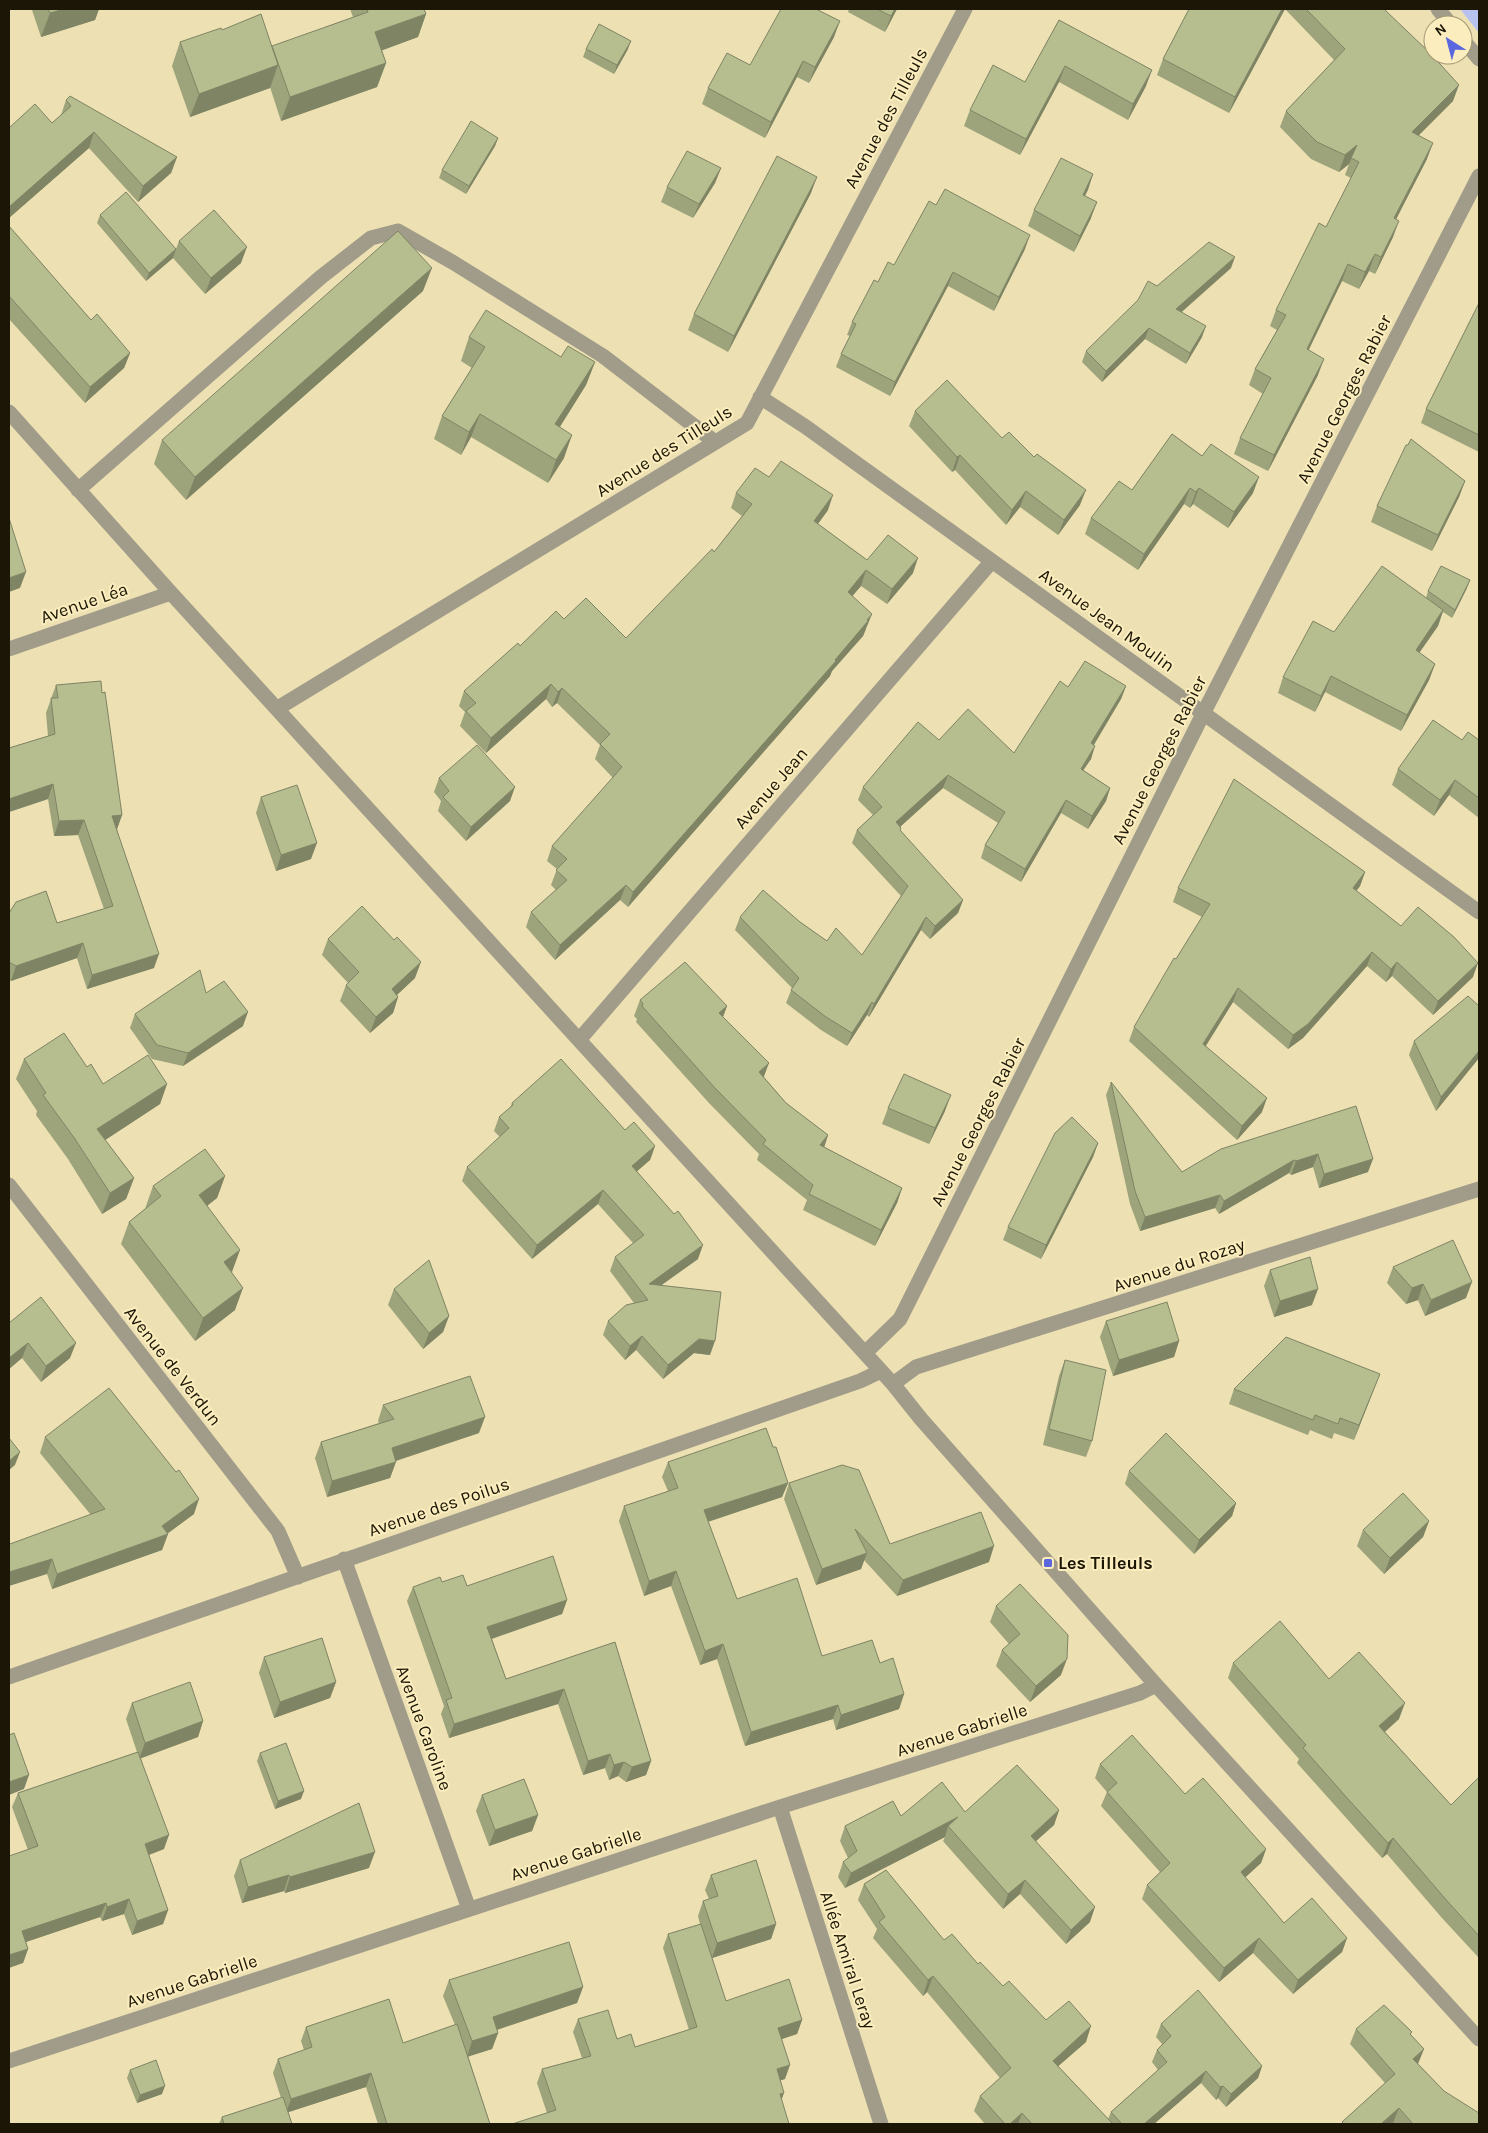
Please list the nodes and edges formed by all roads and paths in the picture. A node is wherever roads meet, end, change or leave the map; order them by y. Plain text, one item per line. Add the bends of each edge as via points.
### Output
1 (965, 9) edge
2 (1479, 176) edge
3 (760, 397) junction
4 (9, 412) edge
5 (715, 442) junction
6 (78, 490) junction
7 (992, 561) junction
8 (171, 593) junction
9 (9, 649) edge
10 (278, 708) junction
11 (1204, 712) junction
12 (1479, 912) edge
13 (579, 1040) junction
14 (9, 1185) edge
15 (1479, 1190) edge
16 (865, 1353) junction
17 (881, 1372) junction
18 (893, 1384) junction
19 (344, 1559) junction
20 (298, 1576) junction
21 (9, 1677) edge
22 (1156, 1685) junction
23 (780, 1807) junction
24 (469, 1909) junction
25 (1479, 2040) edge
26 (9, 2061) edge
27 (881, 2124) edge

1 - 3 street, Avenue des Tilleuls
2 - 11 street, Avenue Georges Rabier
3 - 5 street, Avenue des Tilleuls via 747,422
3 - 7 street, Avenue Jean Moulin
4 - 6 street
5 - 6 street via 603,356 398,231 371,238 321,277
5 - 10 street, Avenue des Tilleuls
6 - 8 street
7 - 11 street, Avenue Jean Moulin
7 - 13 street, Avenue Jean
8 - 9 street, Avenue Léa
8 - 10 street
10 - 13 street
11 - 12 street, Avenue Jean Moulin
11 - 16 street, Avenue Georges Rabier via 900,1319
13 - 16 street
14 - 20 street, Avenue de Verdun via 278,1531
15 - 18 street, Avenue du Rozay via 916,1367
16 - 17 street
17 - 18 street
17 - 19 street, Avenue des Poilus
18 - 22 street
19 - 20 street, Avenue des Poilus
19 - 24 street, Avenue Caroline
20 - 21 street, Avenue des Poilus
22 - 23 street, Avenue Gabrielle via 1140,1693
22 - 25 street
23 - 24 street, Avenue Gabrielle
23 - 27 street, Allée Amiral Leray
24 - 26 street, Avenue Gabrielle

